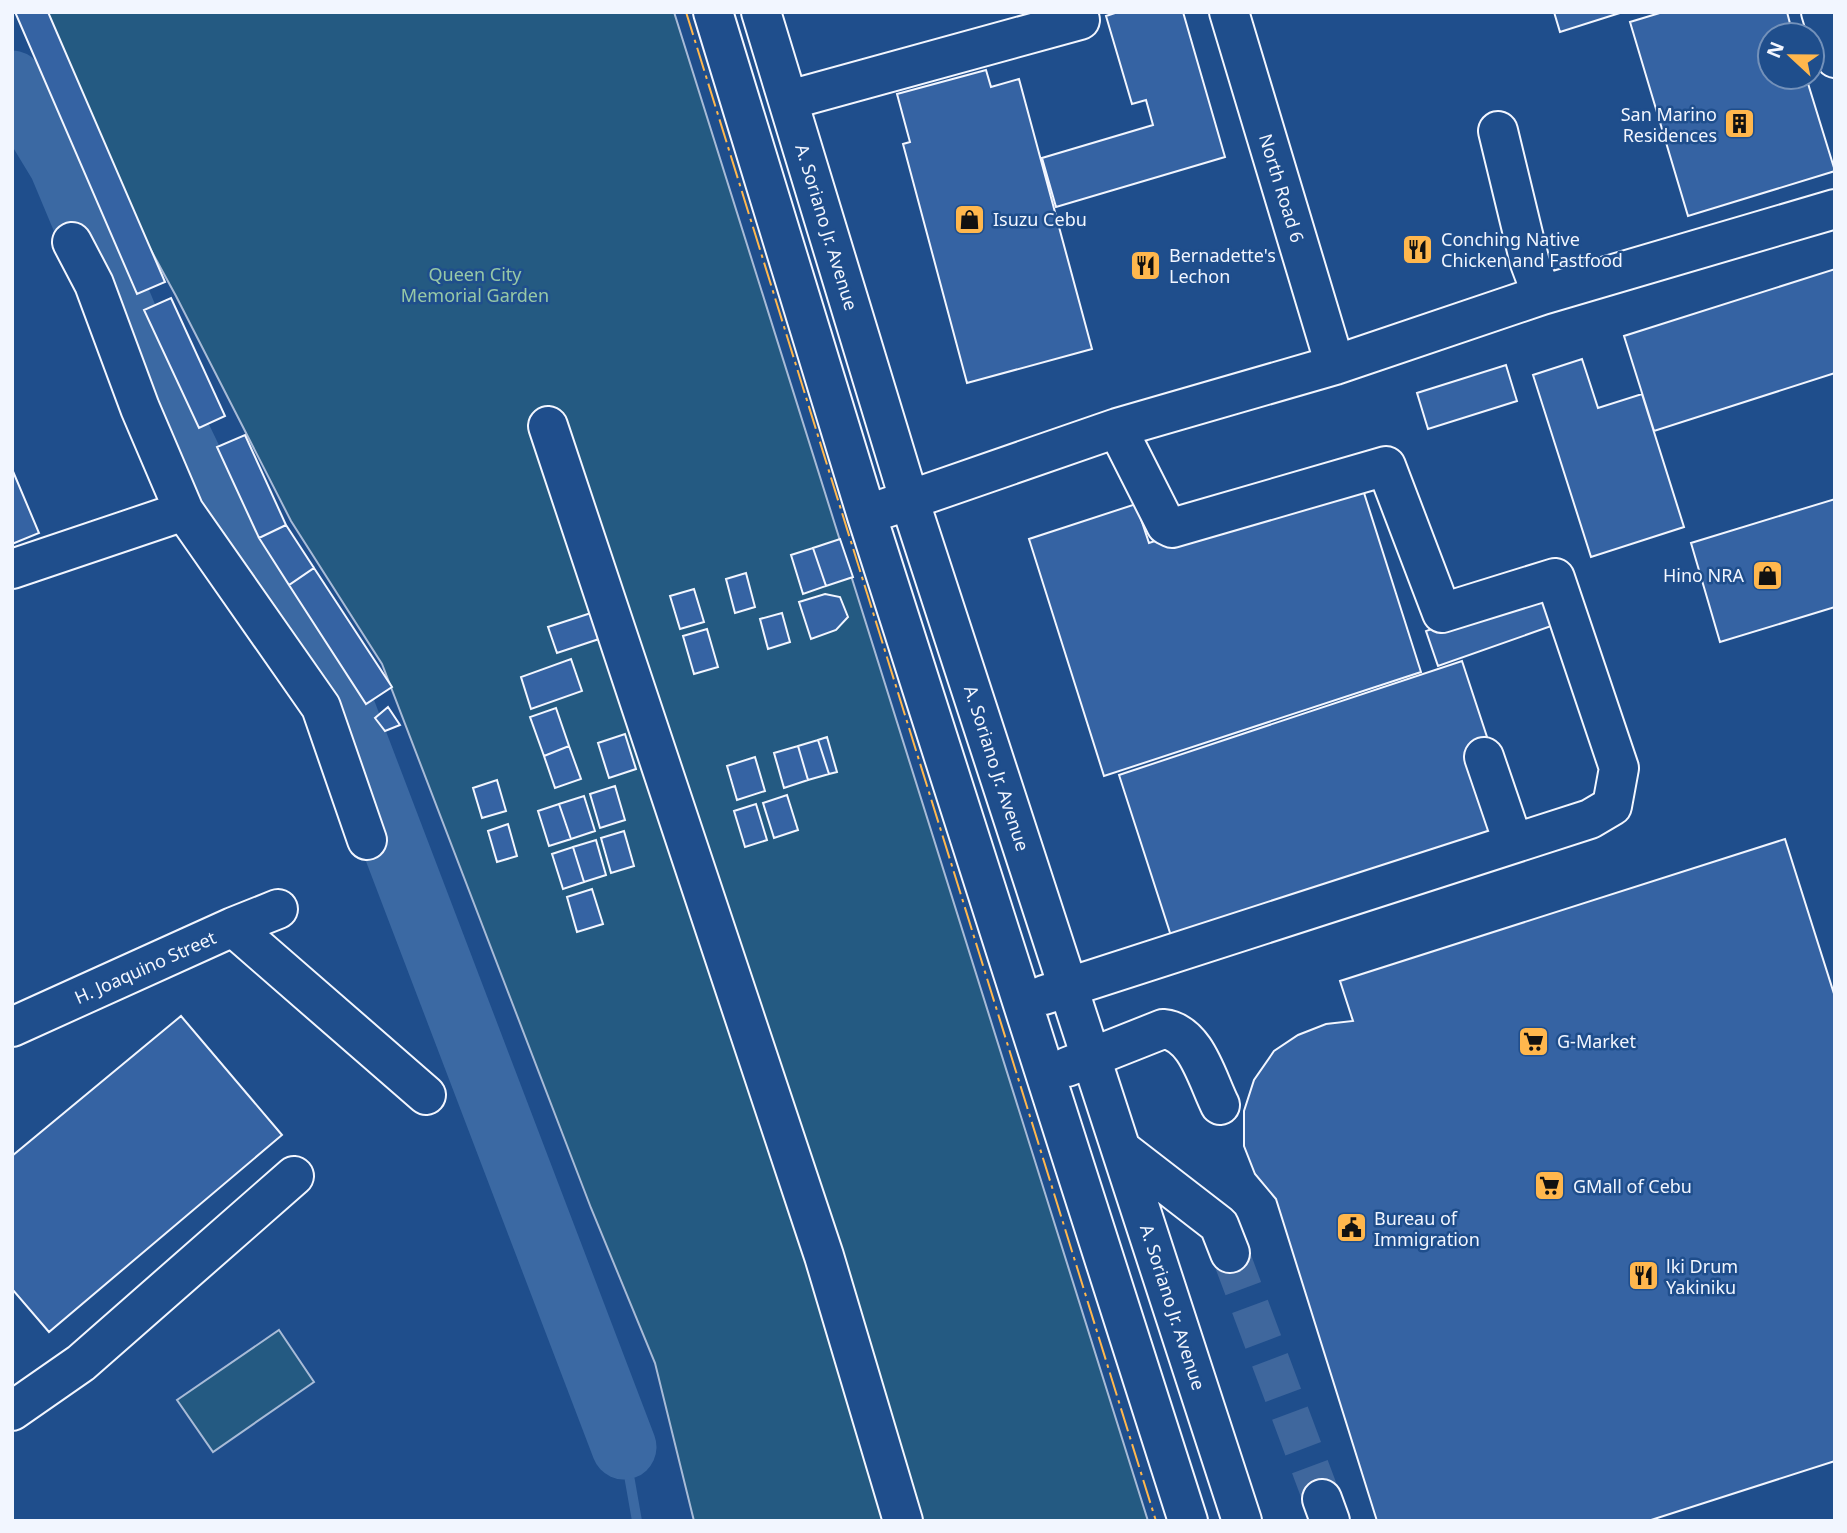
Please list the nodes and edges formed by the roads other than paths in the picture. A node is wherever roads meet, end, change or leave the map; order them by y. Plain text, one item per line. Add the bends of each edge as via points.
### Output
1 (713, 12) edge
2 (761, 12) edge
3 (1229, 12) edge
4 (1821, 12) edge
5 (1080, 20) dead end
6 (1835, 58) edge
7 (789, 100) junction
8 (1498, 131) dead end
9 (1835, 209) edge
10 (72, 242) dead end
11 (1542, 295) junction
12 (1335, 365) junction
13 (548, 426) dead end
14 (1117, 428) junction
15 (909, 499) junction
16 (184, 511) junction
17 (867, 516) junction
18 (12, 569) edge
19 (1484, 757) dead end
20 (367, 840) dead end
21 (1513, 842) junction
22 (278, 909) dead end
23 (233, 927) junction
24 (1068, 988) junction
25 (1022, 1002) junction
26 (12, 1027) edge
27 (1092, 1058) junction
28 (1046, 1076) junction
29 (426, 1096) dead end
30 (1220, 1105) dead end
31 (1122, 1150) junction
32 (294, 1176) dead end
33 (1230, 1253) tunnel mouth
34 (12, 1411) edge
35 (903, 1521) edge
36 (1188, 1521) edge
37 (1241, 1521) edge

1 - 17 street
2 - 7 street, A. Soriano Jr. Avenue
3 - 12 street, North Road 6
4 - 6 street
5 - 7 street
7 - 15 street, A. Soriano Jr. Avenue
8 - 11 street
9 - 11 street
10 - 16 street via 94,284
11 - 12 street
12 - 14 street
13 - 35 street via 824,1256
14 - 15 street
14 - 21 street via 1166,525 1386,467 1442,613 1555,578 1619,768 1612,806 1590,819
15 - 17 street
15 - 24 street, A. Soriano Jr. Avenue
16 - 18 street
16 - 20 street via 321,707
17 - 25 street
19 - 21 street
21 - 24 street
22 - 23 street, H. Joaquino Street
23 - 26 street, H. Joaquino Street
23 - 29 street
24 - 25 street
24 - 27 street, A. Soriano Jr. Avenue
25 - 28 street
27 - 28 street
27 - 30 street via 1163,1028 1177,1030 1188,1041
27 - 31 street, A. Soriano Jr. Avenue
28 - 36 street
31 - 33 street via 1219,1225
31 - 37 street, A. Soriano Jr. Avenue
32 - 34 street via 81,1363

